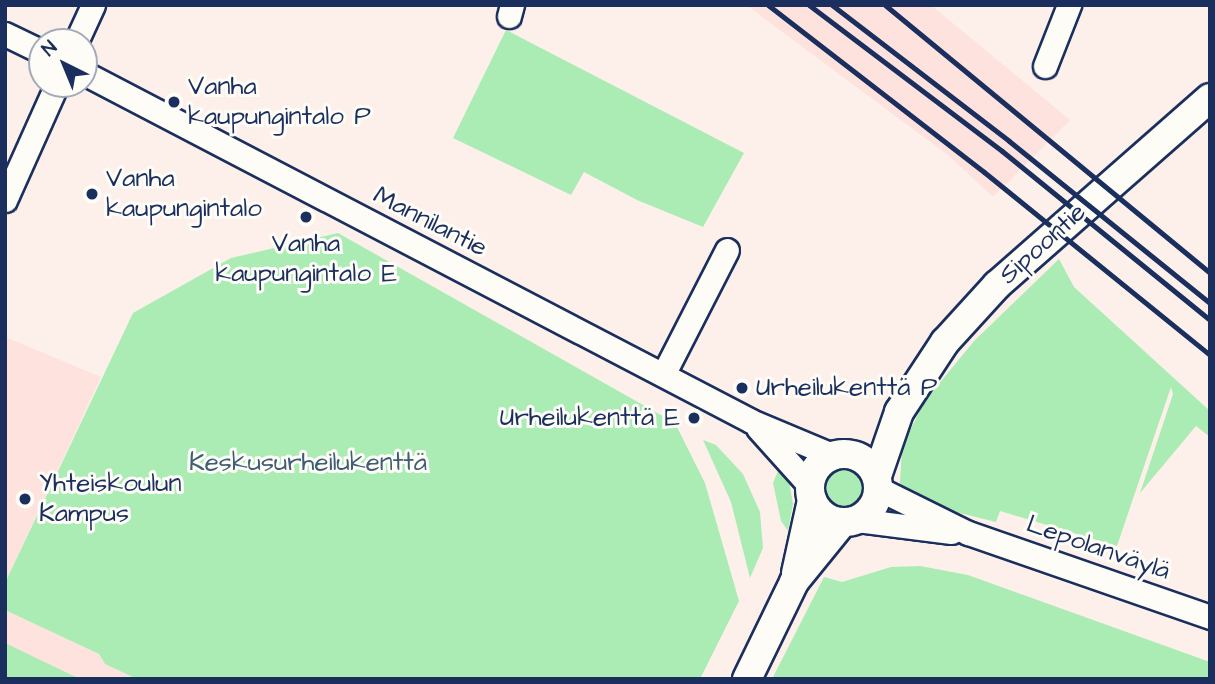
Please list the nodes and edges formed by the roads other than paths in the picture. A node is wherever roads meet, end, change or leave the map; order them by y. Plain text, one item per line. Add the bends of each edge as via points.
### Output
1 (93, 5) edge
2 (1069, 5) edge
3 (82, 28) edge
4 (5, 34) edge
5 (28, 45) edge
6 (1045, 66) dead end
7 (98, 80) edge
8 (1210, 97) edge
9 (51, 98) edge
10 (5, 200) edge
11 (727, 250) dead end
12 (664, 373) junction
13 (900, 412) junction
14 (751, 421) junction
15 (839, 454) junction
16 (878, 482) junction
17 (811, 493) junction
18 (849, 522) junction
19 (968, 533) junction
20 (794, 582) junction
21 (1210, 617) edge
22 (747, 679) edge

1 - 3 street
2 - 6 street
4 - 5 street
7 - 12 street, Mannilantie
8 - 13 street, Sipoontie via 997,285 945,342
9 - 10 street
11 - 12 street
12 - 14 street, Mannilantie
13 - 15 street, Sipoontie
13 - 16 street, Sipoontie
14 - 15 street, Mannilantie
14 - 17 street, Mannilantie
15 - 16 street via 870,464
15 - 17 street via 821,462
16 - 18 street via 876,502
16 - 19 street, Lepolanväylä
17 - 18 street via 819,511
17 - 20 street
18 - 19 street, Lepolanväylä
18 - 20 street
19 - 21 street, Lepolanväylä
20 - 22 street

